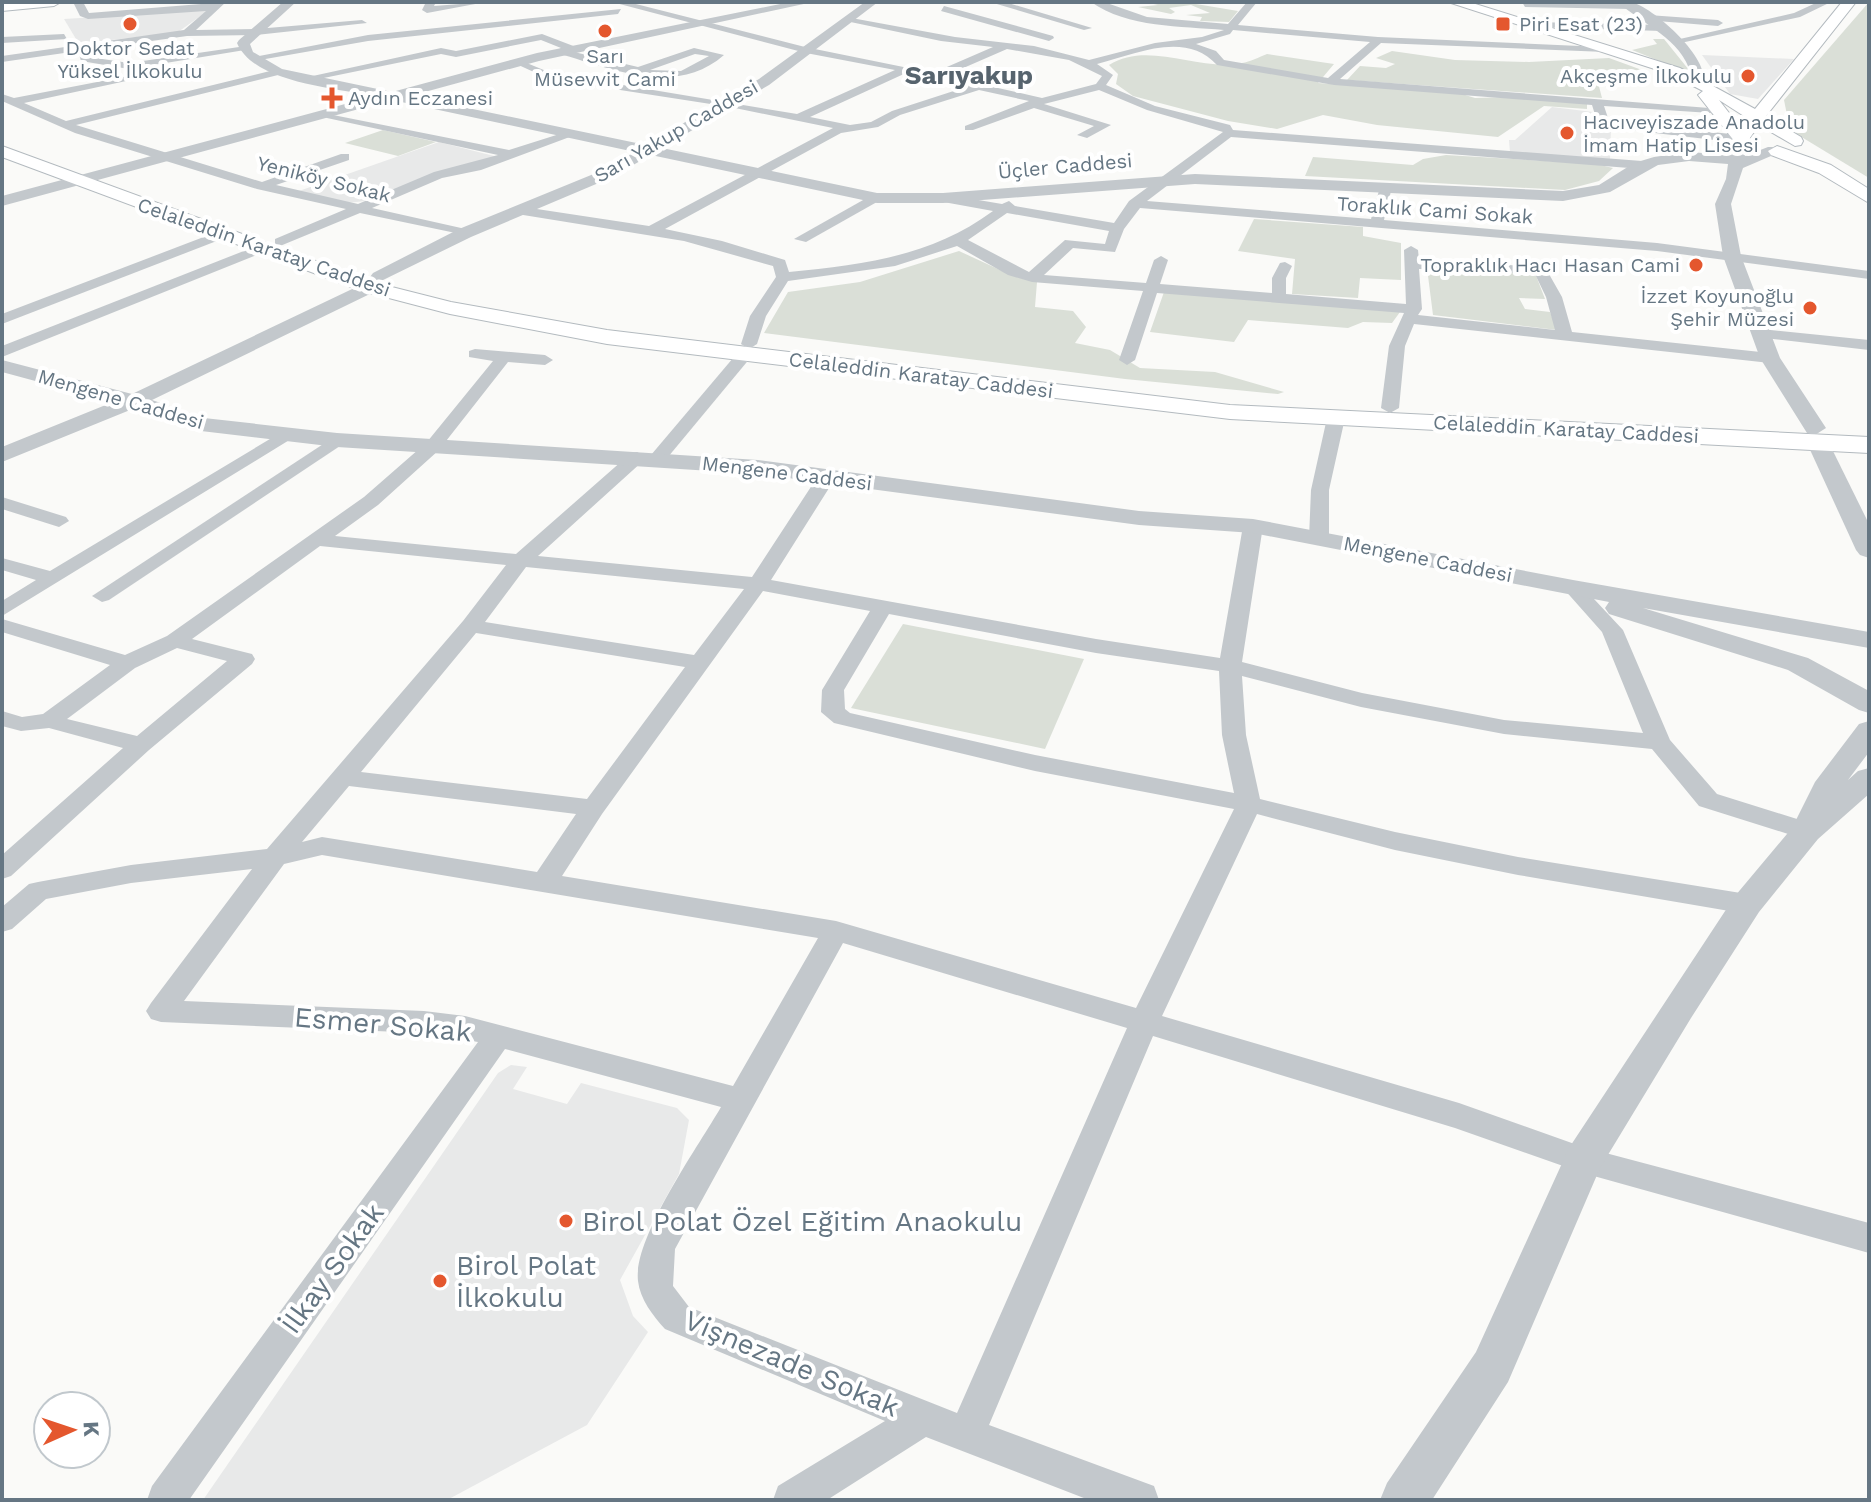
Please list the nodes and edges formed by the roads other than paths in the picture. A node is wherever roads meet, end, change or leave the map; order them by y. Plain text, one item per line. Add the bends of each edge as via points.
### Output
1 (21, 2) edge
2 (29, 2) edge
3 (54, 2) edge
4 (78, 2) edge
5 (290, 2) edge
6 (431, 2) edge
7 (481, 2) edge
8 (807, 2) edge
9 (872, 2) edge
10 (965, 2) edge
11 (995, 2) edge
12 (1096, 2) edge
13 (1252, 2) edge
14 (1438, 2) edge
15 (1455, 2) edge
16 (1826, 2) edge
17 (1849, 2) edge
18 (219, 4) edge
19 (614, 4) edge
20 (1525, 4) dead end
21 (1627, 4) edge
22 (2, 6) edge
23 (944, 9) junction
24 (931, 14) dead end
25 (1648, 18) junction
26 (919, 19) dead end
27 (846, 20) junction
28 (696, 24) junction
29 (1232, 25) junction
30 (1535, 25) junction
31 (1742, 25) junction
32 (895, 28) junction
33 (1087, 28) dead end
34 (1662, 28) junction
35 (256, 32) junction
36 (187, 33) junction
37 (423, 34) junction
38 (633, 36) junction
39 (65, 37) dead end
40 (368, 38) junction
41 (1049, 38) dead end
42 (2, 40) edge
43 (1378, 40) junction
44 (1676, 41) junction
45 (1182, 42) junction
46 (1003, 47) junction
47 (82, 49) junction
48 (567, 50) junction
49 (807, 50) junction
50 (1602, 50) junction
51 (441, 51) junction
52 (250, 53) junction
53 (2, 59) edge
54 (517, 62) junction
55 (1091, 63) junction
56 (642, 69) junction
57 (906, 69) junction
58 (278, 72) junction
59 (159, 73) dead end
60 (935, 76) junction
61 (1691, 78) junction
62 (304, 79) junction
63 (1330, 81) junction
64 (979, 86) junction
65 (1100, 86) junction
66 (2, 97) edge
67 (394, 98) junction
68 (15, 101) junction
69 (1768, 101) junction
70 (1597, 102) junction
71 (1037, 103) junction
72 (730, 104) junction
73 (1722, 104) junction
74 (178, 106) dead end
75 (327, 115) junction
76 (1757, 116) junction
77 (798, 118) junction
78 (64, 125) junction
79 (849, 128) junction
80 (969, 128) dead end
81 (79, 131) junction
82 (1229, 133) junction
83 (569, 135) junction
84 (1083, 135) dead end
85 (1741, 138) junction
86 (2, 142) edge
87 (1797, 142) junction
88 (1775, 150) junction
89 (2, 151) edge
90 (647, 151) junction
91 (510, 154) junction
92 (345, 157) dead end
93 (172, 158) junction
94 (1736, 162) junction
95 (1642, 165) junction
96 (756, 173) junction
97 (1164, 179) junction
98 (90, 180) junction
99 (262, 186) junction
100 (1386, 187) junction
101 (1869, 188) edge
102 (1027, 192) junction
103 (1869, 197) edge
104 (877, 198) junction
105 (943, 198) junction
106 (2, 201) edge
107 (1134, 204) junction
108 (2, 207) edge
109 (359, 209) junction
110 (1004, 209) junction
111 (517, 210) junction
112 (1376, 225) junction
113 (1117, 228) junction
114 (1409, 228) junction
115 (649, 232) junction
116 (465, 233) junction
117 (222, 234) junction
118 (801, 239) dead end
119 (957, 240) junction
120 (269, 246) junction
121 (1732, 256) junction
122 (1161, 260) dead end
123 (1412, 264) junction
124 (1285, 266) dead end
125 (1864, 274) edge
126 (783, 277) junction
127 (1032, 278) junction
128 (374, 282) junction
129 (1152, 287) junction
130 (1869, 296) edge
131 (1279, 298) junction
132 (1412, 314) junction
133 (2, 319) edge
134 (1761, 334) junction
135 (1565, 336) junction
136 (1869, 345) edge
137 (747, 349) junction
138 (2, 352) edge
139 (475, 354) dead end
140 (504, 357) junction
141 (1770, 358) junction
142 (545, 360) dead end
143 (1127, 360) dead end
144 (2, 366) edge
145 (134, 401) junction
146 (1390, 408) junction
147 (1336, 418) junction
148 (1869, 433) edge
149 (1816, 434) junction
150 (285, 435) junction
151 (337, 440) junction
152 (1869, 445) edge
153 (433, 446) junction
154 (2, 455) edge
155 (647, 458) junction
156 (827, 477) junction
157 (2, 503) edge
158 (59, 521) dead end
159 (1253, 526) junction
160 (1319, 538) junction
161 (1866, 538) edge
162 (316, 540) junction
163 (520, 561) junction
164 (2, 564) edge
165 (52, 578) junction
166 (758, 584) junction
167 (1573, 588) junction
168 (102, 596) dead end
169 (883, 607) junction
170 (2, 610) edge
171 (2, 625) edge
172 (471, 626) junction
173 (1869, 640) edge
174 (175, 641) junction
175 (127, 663) junction
176 (701, 663) junction
177 (1230, 666) junction
178 (1869, 704) edge
179 (2, 718) edge
180 (49, 721) junction
181 (1869, 730) edge
182 (1659, 742) junction
183 (141, 745) junction
184 (345, 778) junction
185 (1866, 784) edge
186 (1249, 804) junction
187 (593, 808) junction
188 (1807, 831) junction
189 (275, 857) junction
190 (2, 870) edge
191 (2, 877) edge
192 (545, 881) junction
193 (38, 891) junction
194 (1747, 904) junction
195 (2, 922) edge
196 (836, 931) junction
197 (1144, 1022) junction
198 (499, 1035) junction
199 (740, 1100) junction
200 (1583, 1160) junction
201 (1869, 1238) edge
202 (923, 1418) junction
203 (967, 1433) junction
204 (166, 1500) edge
205 (792, 1500) edge
206 (1140, 1500) edge
207 (1404, 1500) edge

1 - 2 main road
1 - 22 main road
3 - 22 main road
4 - 18 street via 88,16
5 - 35 street
6 - 7 street via 427,10
8 - 28 street
9 - 27 street, Sarı Yakup Caddesi
10 - 23 street
11 - 33 street
12 - 29 street via 1147,20
13 - 29 street
14 - 50 main road
15 - 30 main road
16 - 31 street via 1797,15
17 - 69 main road
18 - 36 street
19 - 28 street
19 - 37 street
19 - 38 street via 626,34
20 - 21 street
21 - 25 street
23 - 24 street
23 - 41 street
25 - 31 street
25 - 34 street
26 - 32 street
27 - 32 street
27 - 49 street, Sarı Yakup Caddesi
28 - 38 street
28 - 49 street
29 - 43 street
29 - 45 street via 1227,32
30 - 34 street
30 - 61 main road
31 - 44 street
32 - 46 street
34 - 44 street
35 - 36 street
35 - 40 street via 365,18 359,27
35 - 52 street via 243,43
36 - 47 street
37 - 40 street
37 - 51 street
38 - 48 street
39 - 42 street
40 - 52 street
43 - 50 street
43 - 63 street
44 - 61 street via 1697,68 1698,76
45 - 55 street
45 - 63 street via 1212,53 1221,63
46 - 55 street via 1040,48
46 - 60 street
47 - 52 street via 85,59 129,66
47 - 53 street
48 - 51 street via 542,37 456,54
48 - 54 street
48 - 56 street
49 - 57 street
49 - 72 street, Sarı Yakup Caddesi
50 - 73 main road via 1684,81
51 - 62 street
52 - 58 street, Üçler Caddesi
54 - 67 street
54 - 72 street via 549,76
55 - 65 street via 1108,75
56 - 56 street via 681,75 719,55 694,51
57 - 60 street
57 - 77 street
58 - 62 street, Üçler Caddesi
58 - 78 street
59 - 68 street
60 - 64 street
61 - 73 main road
62 - 67 street, Üçler Caddesi
63 - 70 street
64 - 71 street
64 - 79 street via 874,125
65 - 71 street
65 - 82 street via 1151,108 1226,127
66 - 68 street, Yeniköy Sokak
67 - 75 street
67 - 83 street, Üçler Caddesi
68 - 78 street, Yeniköy Sokak
69 - 73 main road
69 - 76 main road
70 - 73 street
70 - 85 street via 1604,124
71 - 80 street
71 - 84 street via 1105,125
72 - 77 street
72 - 90 street, Sarı Yakup Caddesi
73 - 76 main road
73 - 85 main road
74 - 81 street
75 - 91 street
75 - 93 street
76 - 85 main road
76 - 87 main road
77 - 79 street
78 - 81 street, Yeniköy Sokak
79 - 96 street
81 - 93 street, Yeniköy Sokak
82 - 95 street
82 - 97 street
83 - 90 street, Üçler Caddesi
83 - 91 street
85 - 87 main road via 1764,134
85 - 88 main road
85 - 94 street
86 - 98 main road, Celaleddin Karatay Caddesi
87 - 88 main road via 1796,149
87 - 101 main road
88 - 94 street
88 - 103 main road via 1825,169
89 - 98 main road, Celaleddin Karatay Caddesi
90 - 96 street, Üçler Caddesi
90 - 111 street, Sarı Yakup Caddesi via 602,176
91 - 109 street via 438,175
92 - 99 street
93 - 98 street
93 - 99 street, Yeniköy Sokak
94 - 95 street, Üçler Caddesi via 1689,158
94 - 121 street via 1723,204
95 - 100 street, Üçler Caddesi via 1614,184 1563,196
96 - 104 street, Üçler Caddesi
96 - 115 street
97 - 100 street, Üçler Caddesi
97 - 102 street, Üçler Caddesi
97 - 107 street
98 - 106 street
98 - 108 street
98 - 117 main road, Celaleddin Karatay Caddesi
98 - 120 main road, Celaleddin Karatay Caddesi
99 - 109 street, Yeniköy Sokak
100 - 112 street
102 - 105 street, Üçler Caddesi
102 - 110 street
104 - 105 street, Üçler Caddesi
104 - 118 street
105 - 110 street
107 - 112 street, Toraklık Cami Sokak
107 - 113 street
109 - 116 street, Yeniköy Sokak
109 - 120 street
110 - 113 street
110 - 119 street
111 - 115 street
111 - 116 street, Sarı Yakup Caddesi
112 - 114 street, Toraklık Cami Sokak
113 - 127 street via 1110,249 1070,243
114 - 121 street, Toraklık Cami Sokak
114 - 123 street
115 - 126 street via 756,254 780,263
116 - 128 street, Sarı Yakup Caddesi
117 - 120 main road, Celaleddin Karatay Caddesi
117 - 133 street
119 - 126 street via 838,272
119 - 127 street
120 - 128 main road, Celaleddin Karatay Caddesi
120 - 138 street
121 - 125 street, Toraklık Cami Sokak
121 - 134 street
122 - 129 street
123 - 132 street
123 - 135 street via 1540,270
124 - 131 street
125 - 130 street
126 - 137 street via 758,316
127 - 129 street
128 - 137 main road, Celaleddin Karatay Caddesi via 514,321 607,337
128 - 145 street, Sarı Yakup Caddesi
129 - 131 street
129 - 143 street
131 - 132 street
132 - 135 street
132 - 146 street via 1397,346
134 - 136 street
134 - 141 street
135 - 141 street
137 - 146 main road, Celaleddin Karatay Caddesi via 1270,403
137 - 147 main road, Celaleddin Karatay Caddesi via 1230,412
137 - 155 street
139 - 140 street
140 - 142 street
140 - 153 street
141 - 149 street
144 - 145 street, Mengene Caddesi
145 - 150 street, Mengene Caddesi via 201,424
145 - 154 street, Sarı Yakup Caddesi
146 - 149 main road, Celaleddin Karatay Caddesi
147 - 149 main road, Celaleddin Karatay Caddesi
147 - 160 street via 1320,490
148 - 149 main road, Celaleddin Karatay Caddesi
149 - 152 main road, Celaleddin Karatay Caddesi
149 - 161 street
150 - 151 street, Mengene Caddesi
150 - 165 street
151 - 153 street, Mengene Caddesi
151 - 168 street
153 - 155 street, Mengene Caddesi
153 - 162 street via 371,501
155 - 156 street, Mengene Caddesi
155 - 163 street
156 - 159 street, Mengene Caddesi via 1139,518
156 - 166 street
157 - 158 street
159 - 160 street, Mengene Caddesi
159 - 177 street
160 - 167 street, Mengene Caddesi
162 - 163 street
162 - 174 street
163 - 166 street
163 - 172 street
164 - 165 street
165 - 170 street
166 - 169 street
166 - 176 street
167 - 173 street, Mengene Caddesi
167 - 178 street, Mengene Caddesi via 1654,623 1796,663
167 - 182 street via 1619,642
169 - 177 street
169 - 186 street via 833,690 833,712 842,718 1035,763
171 - 175 street
172 - 176 street
172 - 184 street
174 - 175 street
174 - 183 street via 244,659
175 - 180 street
176 - 187 street
177 - 182 street via 1361,700 1504,727
177 - 186 street via 1234,735
179 - 180 street via 21,724
180 - 183 street
181 - 188 street via 1824,788
182 - 188 street via 1708,800
183 - 190 street
184 - 187 street
184 - 189 street
185 - 188 street
186 - 194 street via 1518,866
186 - 197 street
187 - 192 street
188 - 194 street
189 - 192 street via 322,846
189 - 193 street
189 - 198 street, Esmer Sokak via 161,1011 424,1022
191 - 193 street
192 - 196 street
193 - 195 street
194 - 200 street
196 - 197 street
196 - 199 street, Vişnezade Sokak
197 - 200 street via 1459,1116
197 - 203 street
198 - 199 street, Esmer Sokak
198 - 204 street, İlkay Sokak
199 - 202 street, Vişnezade Sokak via 658,1247 653,1273 658,1298 677,1318
200 - 201 street
200 - 207 street via 1492,1367
202 - 203 street, Vişnezade Sokak
202 - 205 street
203 - 206 street, Vişnezade Sokak

